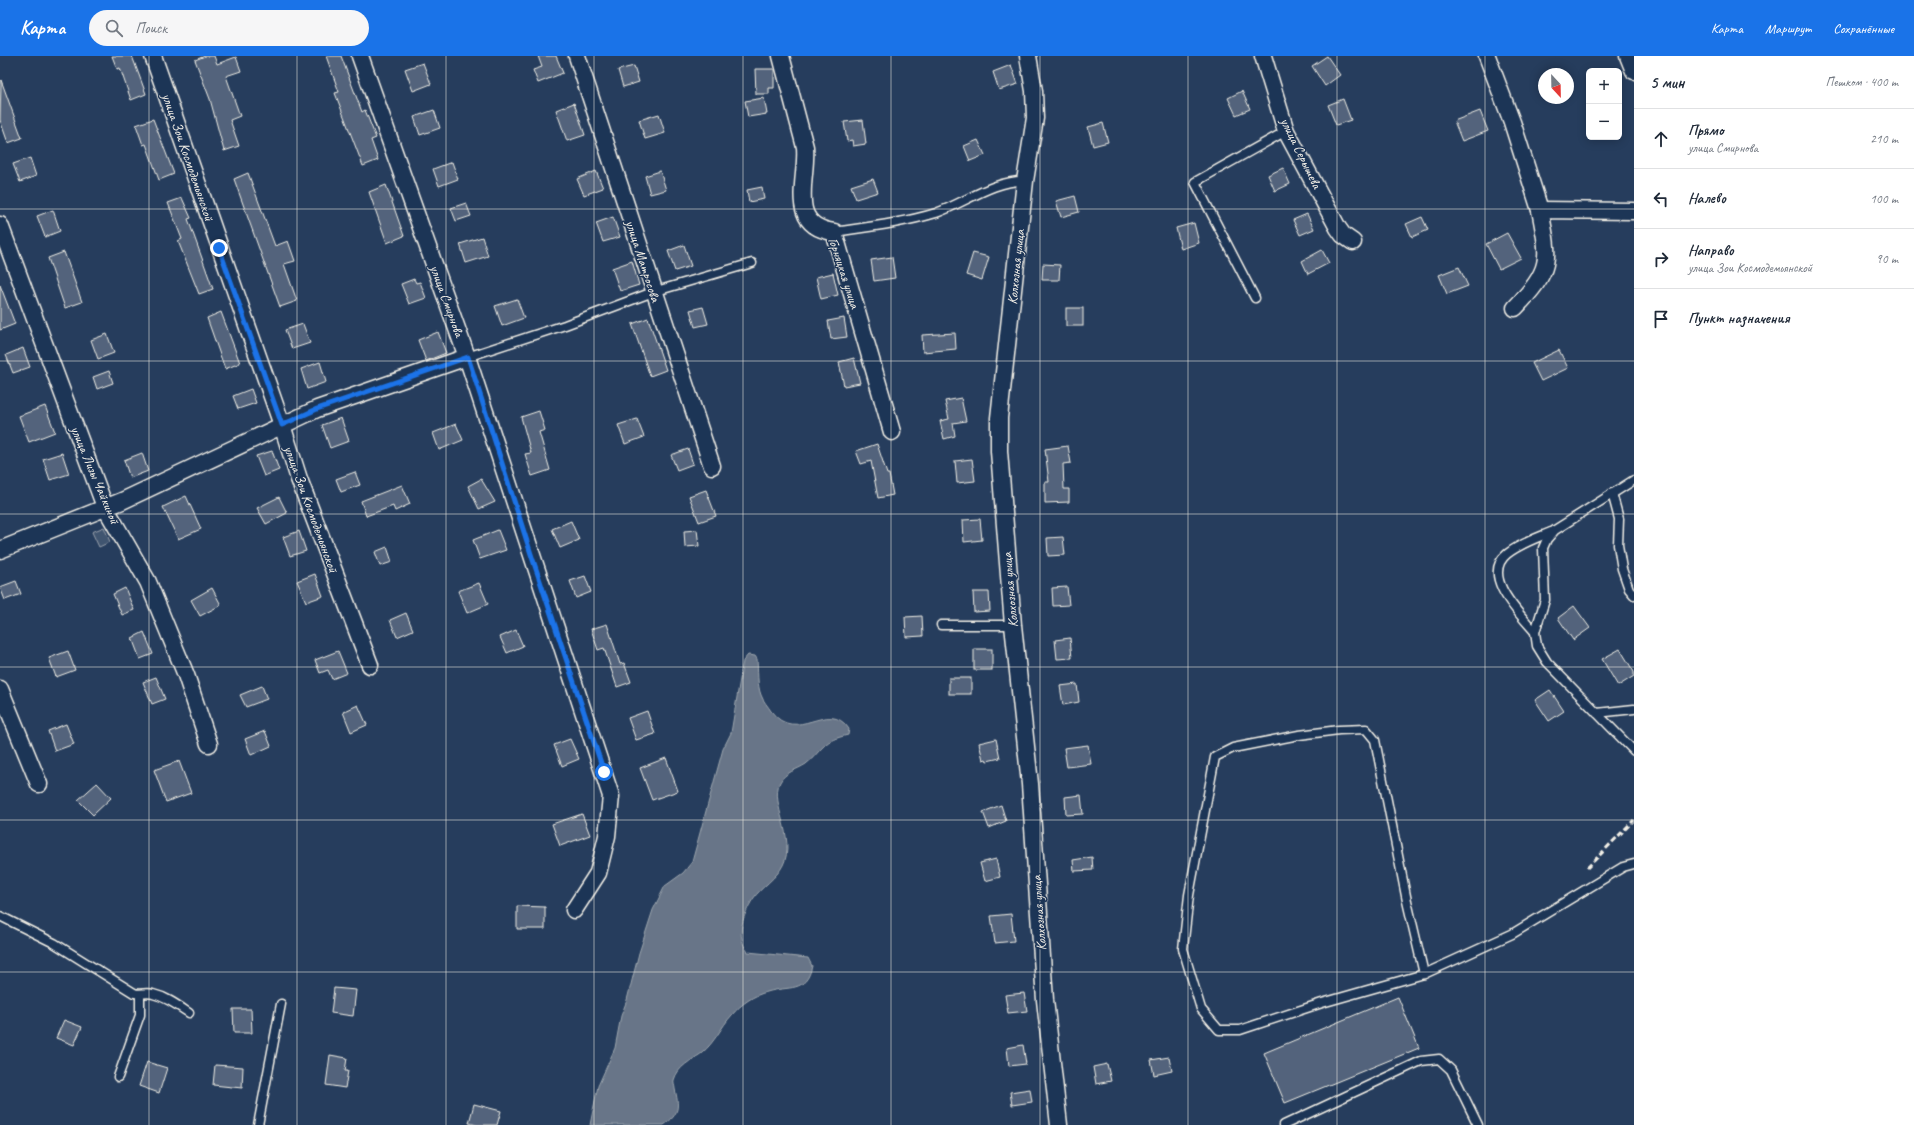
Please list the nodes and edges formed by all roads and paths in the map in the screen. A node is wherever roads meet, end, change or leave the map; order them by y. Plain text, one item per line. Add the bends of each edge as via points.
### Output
1 (154, 56) edge
2 (360, 56) edge
3 (577, 56) edge
4 (781, 56) edge
5 (1028, 56) edge
6 (1263, 56) edge
7 (1487, 56) edge
8 (1628, 56) edge
9 (1634, 70) edge
10 (1286, 131) junction
11 (1025, 181) junction
12 (1540, 210) junction
13 (1634, 211) edge
14 (0, 225) edge
15 (834, 232) junction
16 (1353, 242) dead end
17 (752, 263) dead end
18 (653, 292) junction
19 (1255, 298) dead end
20 (1515, 308) dead end
21 (468, 357) junction
22 (282, 425) junction
23 (892, 432) dead end
24 (712, 466) dead end
25 (1634, 480) edge
26 (1612, 493) junction
27 (105, 507) junction
28 (1556, 530) junction
29 (0, 550) edge
30 (1634, 595) edge
31 (941, 625) dead end
32 (1013, 625) junction
33 (1535, 632) junction
34 (370, 665) dead end
35 (0, 689) edge
36 (1634, 708) edge
37 (1597, 713) junction
38 (209, 744) dead end
39 (1634, 751) edge
40 (39, 784) dead end
41 (1634, 864) edge
42 (574, 910) dead end
43 (0, 916) edge
44 (1424, 974) junction
45 (140, 995) junction
46 (281, 1004) dead end
47 (189, 1013) dead end
48 (118, 1076) dead end
49 (258, 1125) edge
50 (1059, 1125) edge
51 (1284, 1125) edge
52 (1478, 1125) edge

1 - 22 street, улица Зои Космодемьянской
2 - 21 street, улица Смирнова
3 - 18 street, улица Матросова
4 - 15 street, Горняцкая улица via 806,157 802,197 806,217 822,230
5 - 11 street, Колхозная улица via 1034,91 1035,118
6 - 10 street, улица Серышева
7 - 12 street via 1512,122
8 - 9 street
10 - 16 street, улица Серышева via 1338,228
10 - 19 lane via 1195,182
11 - 15 lane via 1014,180 995,186 938,212 907,222
11 - 32 street, Колхозная улица via 999,418 999,451
12 - 13 street
12 - 20 street via 1547,258 1543,273 1532,290
14 - 27 street, улица Лизы Чайкиной
15 - 23 street, Горняцкая улица
17 - 18 lane
18 - 21 lane via 566,325
18 - 24 street, улица Матросова
21 - 22 street via 317,409
21 - 42 street, улица Смирнова via 611,796 607,836 598,873
22 - 27 street
22 - 34 street, улица Зои Космодемьянской via 299,479
25 - 26 lane
26 - 28 lane
26 - 30 lane via 1618,519 1618,545 1622,569 1629,589
27 - 29 street
27 - 38 street, улица Лизы Чайкиной via 148,582 186,676
28 - 33 lane via 1546,539 1543,548 1545,600
28 - 33 lane via 1506,554 1499,565 1502,590
31 - 32 lane
32 - 50 street, Колхозная улица via 1030,784 1045,1000
33 - 37 lane via 1537,646 1547,662
35 - 40 street
36 - 37 lane
37 - 39 lane
41 - 44 lane via 1623,867 1512,934
43 - 45 lane via 54,943
44 - 44 lane via 1375,740 1366,729 1299,735 1233,748 1215,757 1189,895 1183,950 1201,1008 1219,1030 1240,1030
45 - 47 lane via 150,993 164,997
45 - 48 lane via 140,1015
46 - 49 lane
51 - 52 lane via 1421,1061 1439,1059 1451,1070

